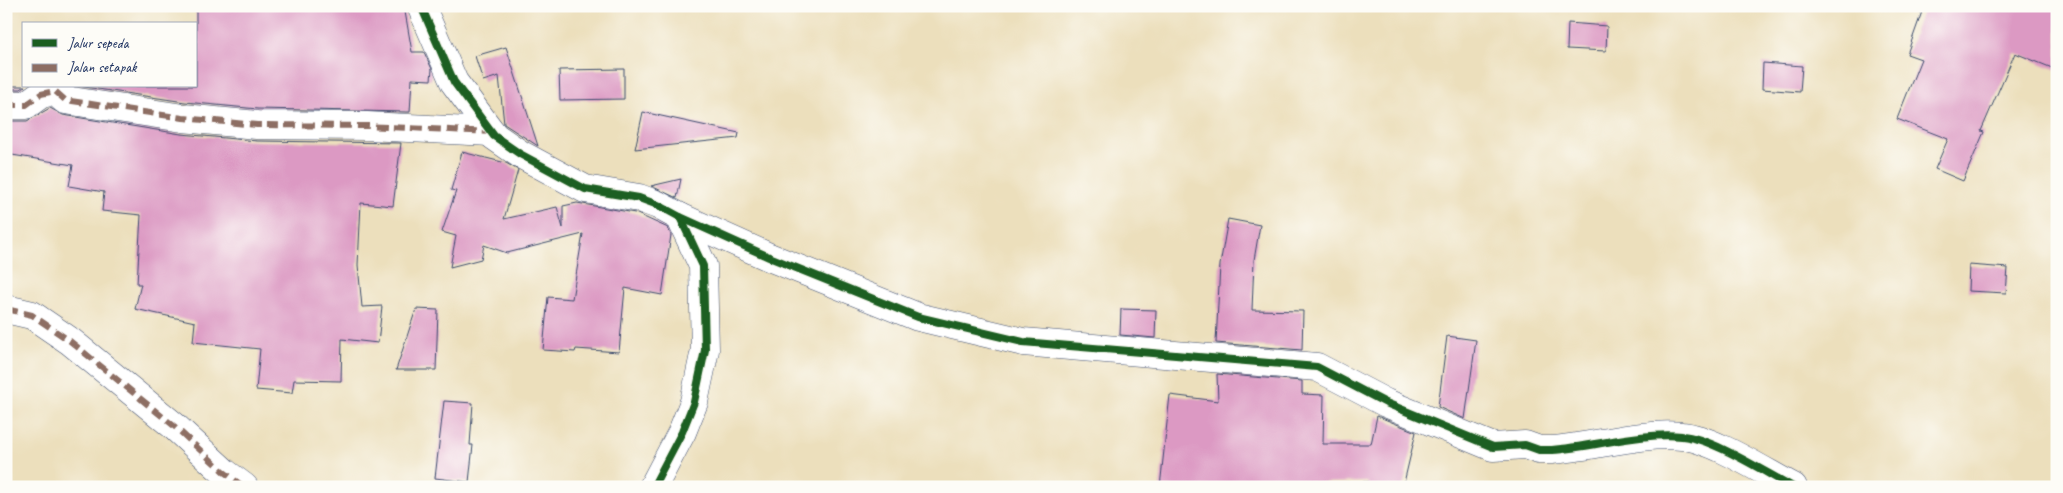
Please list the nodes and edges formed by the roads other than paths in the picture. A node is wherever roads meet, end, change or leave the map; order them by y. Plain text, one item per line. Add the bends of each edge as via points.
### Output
1 (421, 6) edge
2 (6, 105) edge
3 (491, 132) junction
4 (680, 217) junction
5 (6, 309) edge
6 (244, 487) edge
7 (652, 487) edge
8 (1792, 487) edge

1 - 3 street via 454,82
2 - 3 street via 26,104 40,94 55,91 66,100 257,126 367,126
3 - 4 street via 520,154 585,189 639,198
4 - 7 street via 703,266 705,350 694,402 682,432
4 - 8 street via 918,317 1023,342 1317,367 1386,403 1493,448 1525,445 1552,450 1659,436 1683,436 1715,446
5 - 6 street via 32,315 70,341

